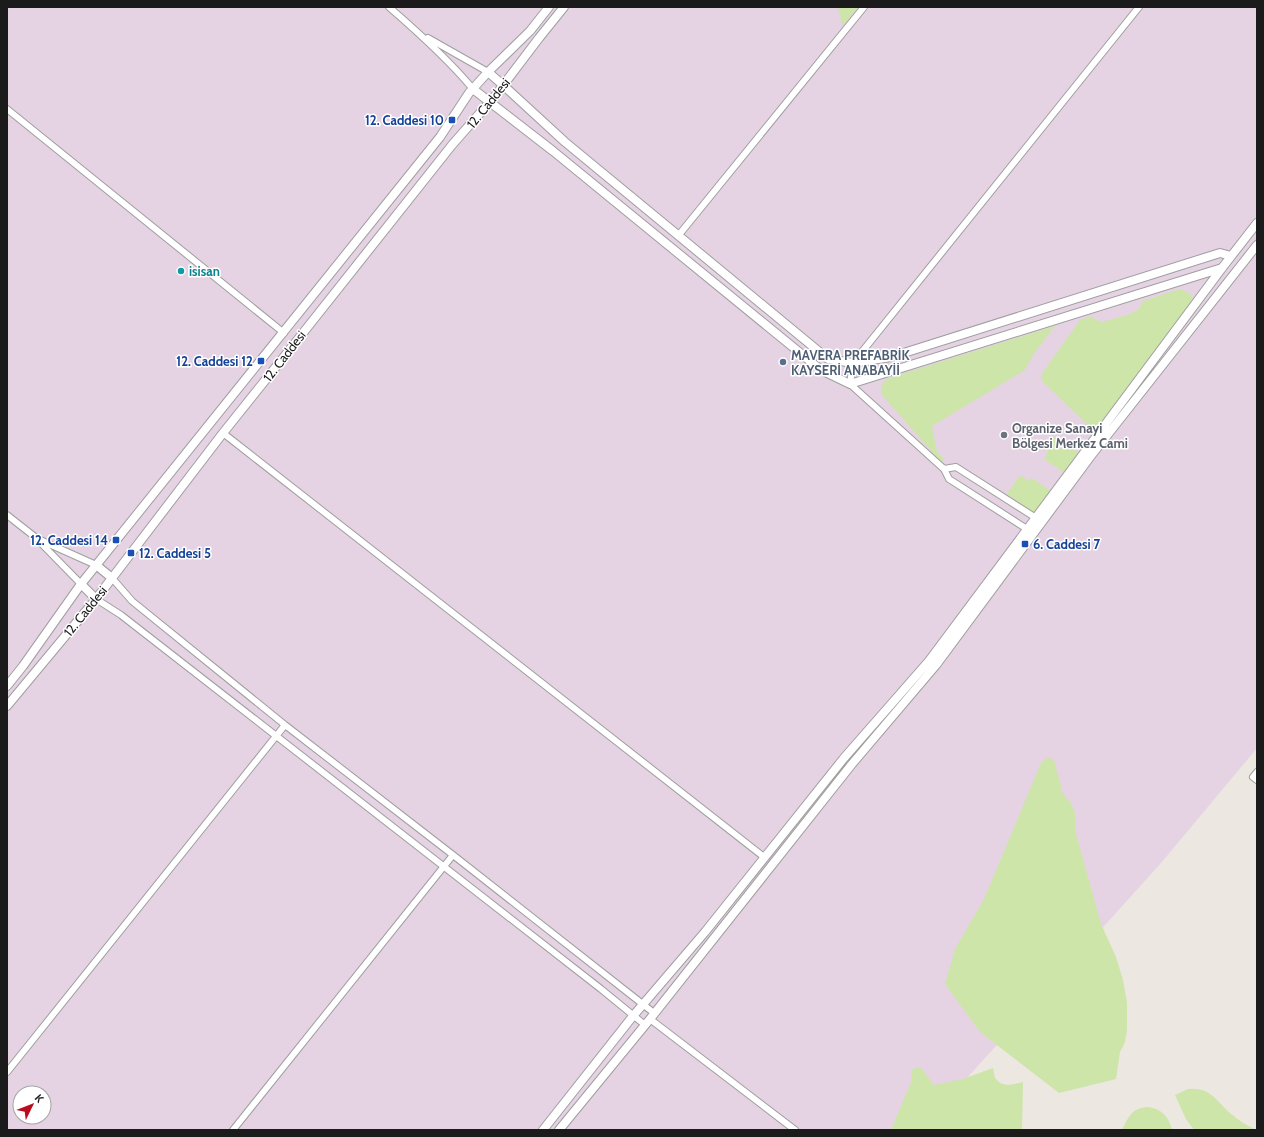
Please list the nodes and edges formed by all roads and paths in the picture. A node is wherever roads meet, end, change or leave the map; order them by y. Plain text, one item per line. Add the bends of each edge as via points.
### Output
1 (389, 7) edge
2 (549, 7) edge
3 (564, 7) edge
4 (864, 7) edge
5 (1139, 7) edge
6 (421, 35) junction
7 (488, 72) junction
8 (504, 85) junction
9 (473, 89) junction
10 (489, 103) junction
11 (7, 110) edge
12 (1257, 223) edge
13 (678, 236) junction
14 (1257, 245) edge
15 (670, 246) junction
16 (1231, 256) junction
17 (1222, 268) junction
18 (284, 333) junction
19 (853, 363) junction
20 (850, 384) junction
21 (223, 433) junction
22 (944, 469) junction
23 (7, 516) edge
24 (1036, 518) junction
25 (1027, 529) junction
26 (34, 537) junction
27 (96, 565) junction
28 (112, 578) junction
29 (81, 584) junction
30 (96, 599) junction
31 (7, 686) edge
32 (7, 706) edge
33 (285, 725) junction
34 (276, 735) junction
35 (1257, 772) edge
36 (1257, 780) edge
37 (453, 855) junction
38 (764, 857) junction
39 (444, 866) junction
40 (643, 1005) junction
41 (633, 1016) junction
42 (650, 1019) junction
43 (7, 1072) edge
44 (233, 1130) edge
45 (543, 1130) edge
46 (559, 1130) edge
47 (795, 1130) edge

1 - 6 street
2 - 7 street, 12. Caddesi via 530,31
3 - 8 street, 12. Caddesi
4 - 13 street
5 - 19 street
6 - 7 street
6 - 9 street
7 - 8 street
7 - 9 street, 12. Caddesi
8 - 10 street, 12. Caddesi
8 - 13 street via 565,142
9 - 10 street
9 - 18 street, 12. Caddesi via 440,137
10 - 15 street via 553,151
10 - 21 street, 12. Caddesi via 452,145
11 - 18 street
12 - 16 street
13 - 15 street
13 - 19 street via 828,359
14 - 42 street via 1090,457 936,665 852,764
15 - 20 street via 821,370
16 - 17 street
16 - 19 street via 1220,253 890,357
17 - 20 street
17 - 24 street
18 - 27 street, 12. Caddesi
19 - 20 street
20 - 22 street
21 - 28 street, 12. Caddesi
21 - 38 street
22 - 24 street via 956,467
22 - 25 street via 949,479
23 - 26 street
24 - 25 street
25 - 38 street via 929,661 844,758
26 - 27 street
26 - 29 street
27 - 28 street
27 - 29 street, 12. Caddesi
28 - 30 street, 12. Caddesi
28 - 33 street via 132,601
29 - 30 street
29 - 31 street, 12. Caddesi
30 - 32 street, 12. Caddesi
30 - 34 street
33 - 34 street
33 - 37 street
34 - 39 street
34 - 43 street
35 - 36 street via 1253,777
37 - 39 street
37 - 40 street
38 - 40 street
39 - 41 street via 601,988
39 - 44 street
40 - 41 street
40 - 42 street
41 - 42 street
41 - 45 street
42 - 46 street
42 - 47 street

